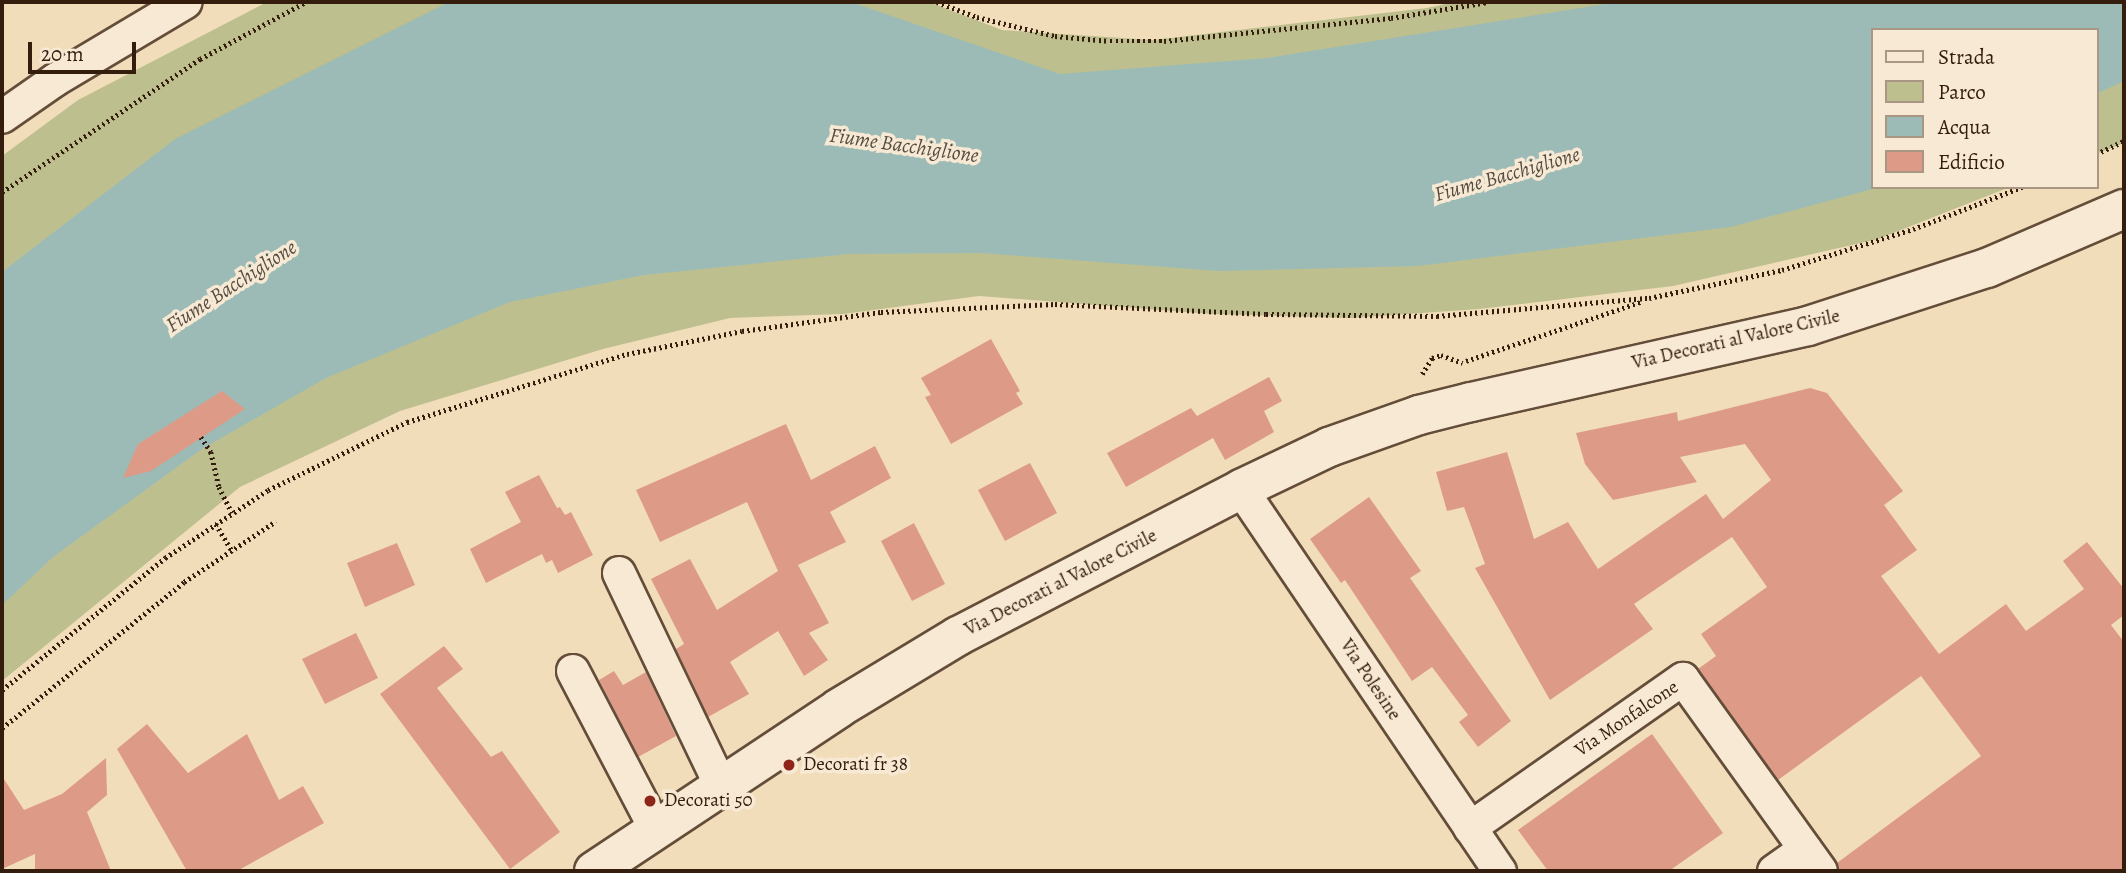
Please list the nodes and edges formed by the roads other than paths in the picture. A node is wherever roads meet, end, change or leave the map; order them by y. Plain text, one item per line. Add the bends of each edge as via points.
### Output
1 (186, 2) edge
2 (2, 117) edge
3 (2124, 209) edge
4 (1241, 489) junction
5 (619, 573) dead end
6 (573, 671) dead end
7 (721, 786) junction
8 (1470, 828) junction
9 (656, 830) junction
10 (1813, 860) edge
11 (594, 871) edge
12 (1500, 871) edge
13 (1774, 871) edge

1 - 2 street
3 - 4 street, Via Decorati al Valore Civile via 1987,268 1808,326 1416,405
4 - 7 street, Via Decorati al Valore Civile via 958,636
4 - 8 street, Via Polesine
5 - 7 street
6 - 9 street
7 - 9 street, Via Decorati al Valore Civile
8 - 10 street, Via Monfalcone via 1683,680
8 - 12 street, Via Polesine
9 - 11 street, Via Decorati al Valore Civile
10 - 13 street, Via Monfalcone

